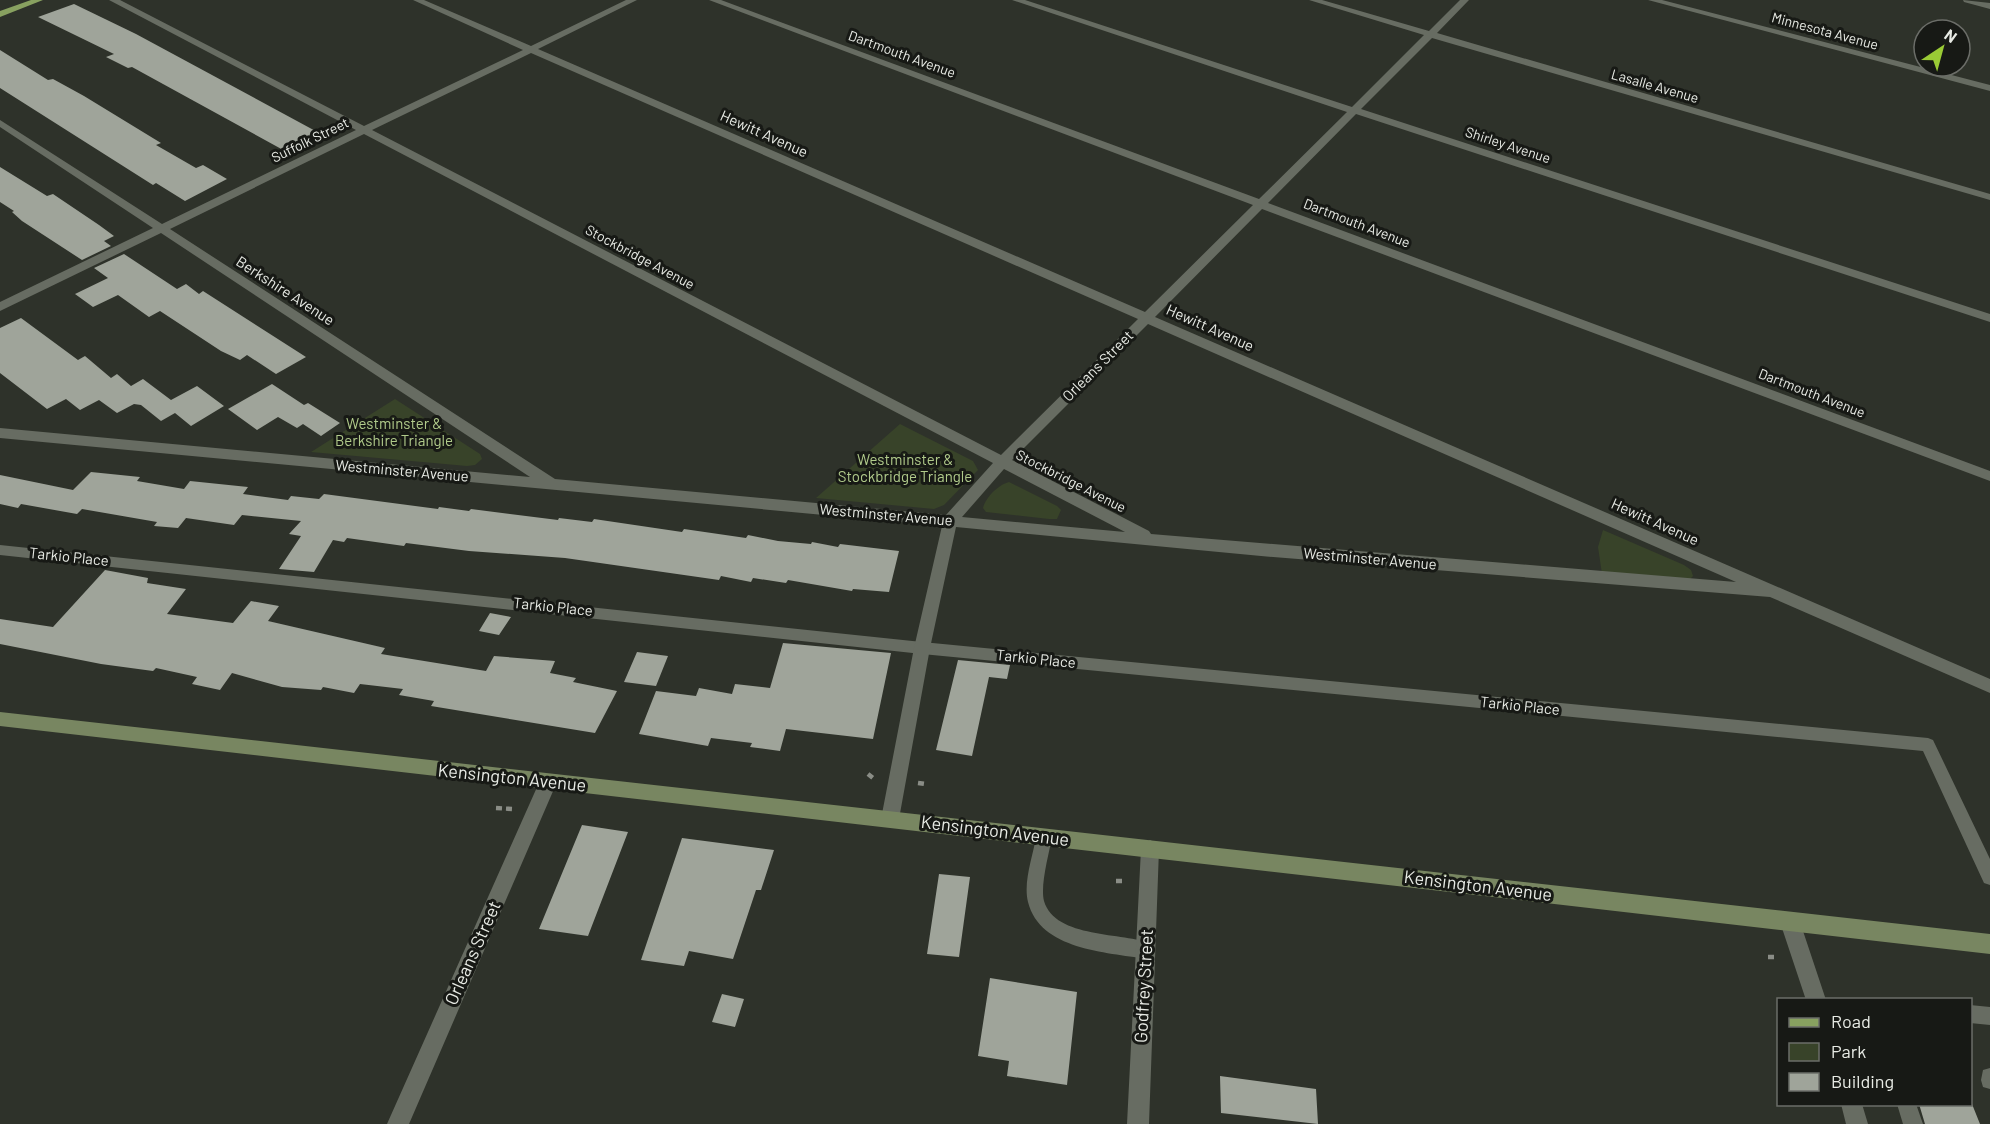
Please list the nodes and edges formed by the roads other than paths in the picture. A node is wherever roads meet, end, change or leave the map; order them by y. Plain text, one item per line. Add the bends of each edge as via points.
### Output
1 (39, 0) edge
2 (114, 0) edge
3 (417, 0) edge
4 (633, 0) edge
5 (713, 0) edge
6 (1016, 0) edge
7 (1313, 0) edge
8 (1465, 0) edge
9 (1652, 0) edge
10 (1967, 0) edge
11 (26, 2) edge
12 (1990, 6) edge
13 (0, 14) edge
14 (1431, 34) junction
15 (532, 49) junction
16 (1990, 88) edge
17 (1354, 111) junction
18 (0, 123) edge
19 (364, 130) junction
20 (1990, 197) edge
21 (1261, 203) junction
22 (161, 229) junction
23 (0, 308) edge
24 (1147, 318) junction
25 (1990, 318) edge
26 (1, 432) edge
27 (1002, 462) junction
28 (1990, 476) edge
29 (553, 485) junction
30 (950, 521) junction
31 (1152, 540) junction
32 (0, 550) edge
33 (1772, 591) junction
34 (922, 648) junction
35 (1990, 686) edge
36 (0, 719) edge
37 (548, 782) junction
38 (890, 819) junction
39 (1044, 837) junction
40 (1149, 849) junction
41 (1990, 877) edge
42 (1790, 922) junction
43 (1990, 944) edge
44 (1146, 950) junction
45 (1816, 998) edge
46 (1972, 1014) edge
47 (1990, 1016) edge
48 (1852, 1106) edge
49 (1907, 1106) edge
50 (398, 1124) edge
51 (1138, 1124) edge
52 (1857, 1124) edge
53 (1913, 1124) edge

1 - 11 main road
2 - 19 street, Stockbridge Avenue
3 - 15 street, Hewitt Avenue
4 - 15 street, Suffolk Street
5 - 21 street, Dartmouth Avenue
6 - 17 street, Shirley Avenue
7 - 14 street, Lasalle Avenue
8 - 14 street, Orleans Street
9 - 16 street, Minnesota Avenue
10 - 12 street
11 - 13 main road
14 - 17 street, Orleans Street
14 - 20 street, Lasalle Avenue
15 - 19 street, Suffolk Street
15 - 24 street, Hewitt Avenue
17 - 21 street, Orleans Street
17 - 25 street, Shirley Avenue
18 - 22 street, Berkshire Avenue
19 - 22 street, Suffolk Street
19 - 27 street, Stockbridge Avenue
21 - 24 street, Orleans Street
21 - 28 street, Dartmouth Avenue
22 - 23 street, Suffolk Street
22 - 29 street, Berkshire Avenue
24 - 27 street, Orleans Street
24 - 33 street, Hewitt Avenue
26 - 29 street, Westminster Avenue
27 - 30 street, Orleans Street
27 - 31 street, Stockbridge Avenue
29 - 30 street, Westminster Avenue
30 - 31 street, Westminster Avenue
30 - 34 street, Orleans Street
31 - 33 street, Westminster Avenue
32 - 34 lane, Tarkio Place
33 - 35 street, Hewitt Avenue
34 - 38 street, Orleans Street
34 - 41 lane, Tarkio Place via 1928,745
36 - 37 street, Kensington Avenue
37 - 38 street, Kensington Avenue
37 - 50 street, Orleans Street
38 - 39 street, Kensington Avenue
39 - 40 street, Kensington Avenue
39 - 44 lane via 1036,902 1048,922 1071,937
40 - 42 street, Kensington Avenue
40 - 44 street, Godfrey Street
42 - 43 street, Kensington Avenue
42 - 45 street
44 - 51 street, Godfrey Street
46 - 47 lane
48 - 52 street
49 - 53 lane

